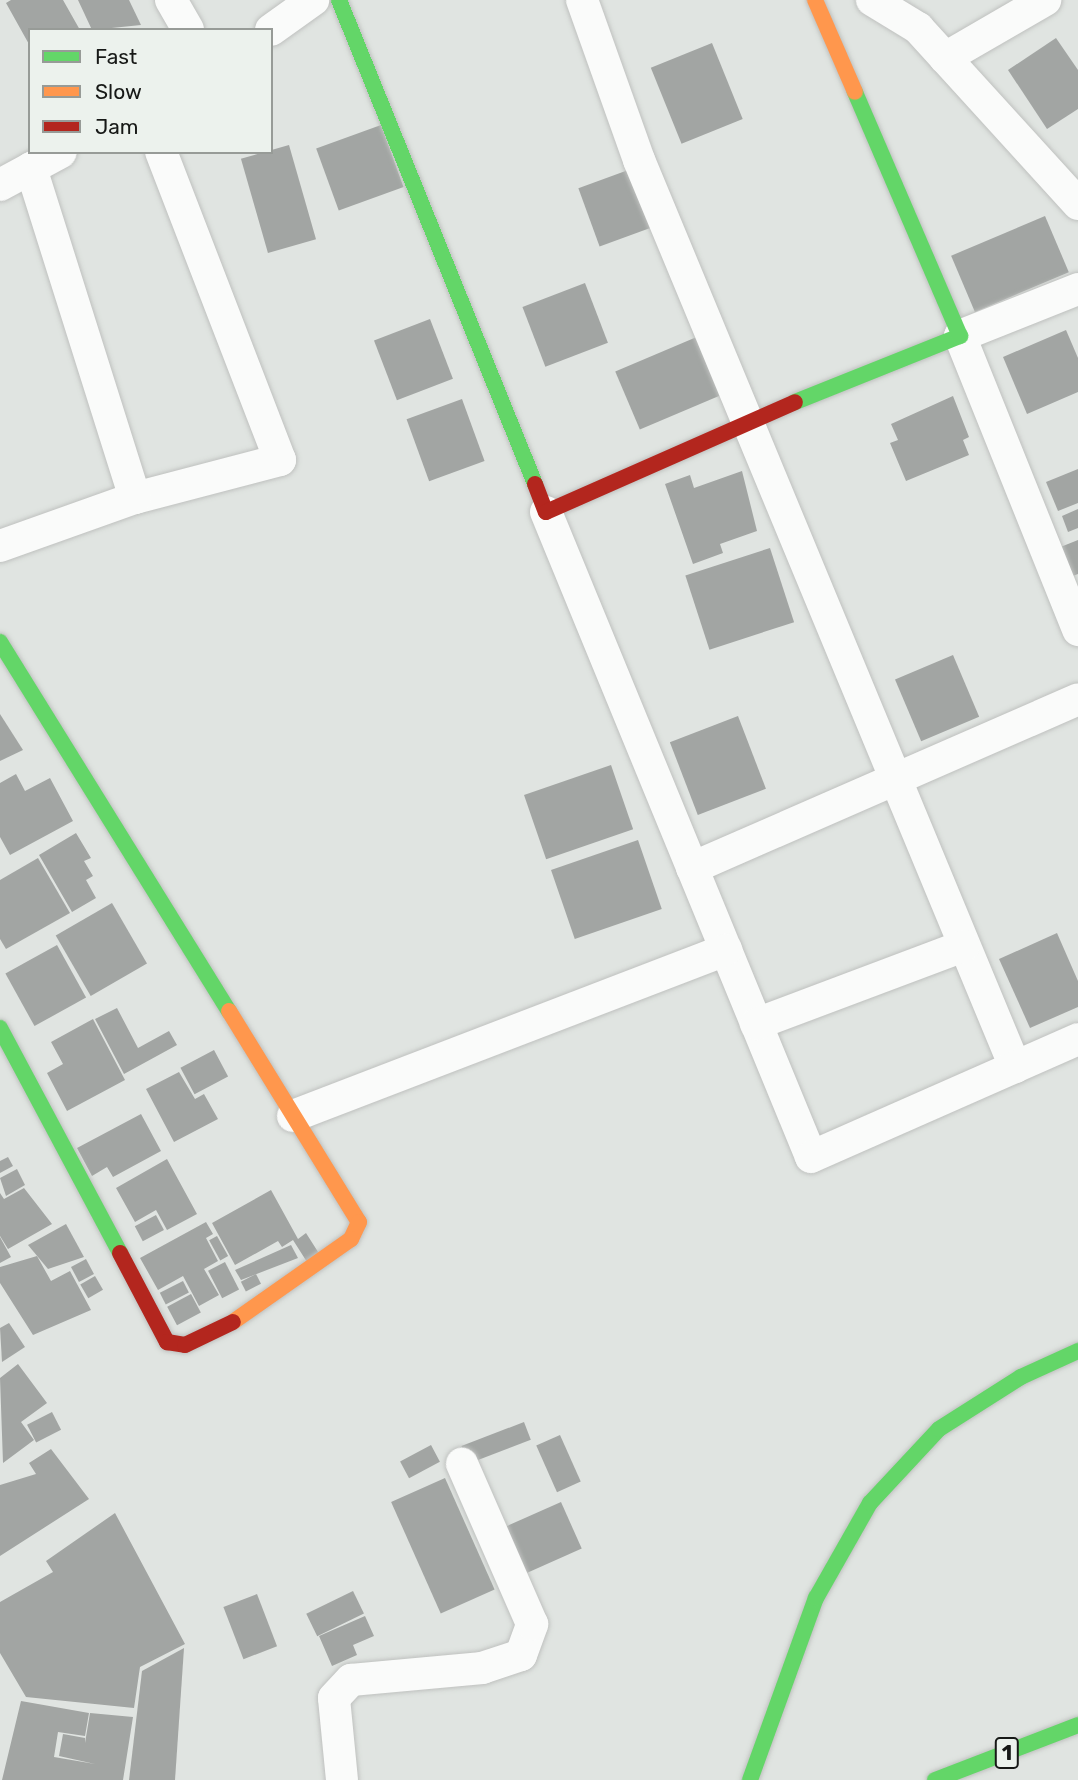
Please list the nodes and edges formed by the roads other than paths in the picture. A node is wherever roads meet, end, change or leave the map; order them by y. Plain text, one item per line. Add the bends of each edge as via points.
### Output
1 (171, 0) edge
2 (313, 0) edge
3 (339, 0) edge
4 (582, 0) edge
5 (815, 0) edge
6 (872, 0) edge
7 (1045, 0) edge
8 (187, 28) edge
9 (273, 29) edge
10 (945, 58) junction
11 (57, 154) edge
12 (162, 154) edge
13 (31, 168) junction
14 (0, 185) edge
15 (1075, 195) edge
16 (1078, 289) edge
17 (960, 336) junction
18 (746, 422) junction
19 (135, 498) junction
20 (546, 512) junction
21 (0, 546) edge
22 (1078, 630) edge
23 (0, 642) edge
24 (1078, 699) edge
25 (894, 779) junction
26 (692, 868) junction
27 (964, 946) junction
28 (726, 950) junction
29 (756, 1024) junction
30 (0, 1028) edge
31 (1078, 1039) edge
32 (1015, 1068) junction
33 (293, 1116) junction
34 (1078, 1352) edge
35 (462, 1464) dead end
36 (1078, 1725) edge
37 (342, 1780) edge
38 (750, 1780) edge
39 (935, 1780) edge

1 - 8 street
2 - 9 street
3 - 20 main road
4 - 18 street
5 - 17 main road
6 - 10 street via 918,28
7 - 10 street
10 - 15 street
11 - 13 street
12 - 19 street via 280,460
13 - 14 street
13 - 19 street
16 - 17 street
17 - 18 main road
17 - 22 street
18 - 20 main road
18 - 25 street
19 - 21 street
20 - 26 street
23 - 33 main road
24 - 25 street
25 - 26 street
25 - 27 street
26 - 28 street
27 - 29 street
27 - 32 street
28 - 29 street
28 - 33 street
29 - 32 street via 811,1157
30 - 33 main road via 167,1342 185,1345 219,1332 351,1239 359,1222
31 - 32 street
34 - 38 main road via 1021,1377 939,1429 870,1503 816,1598
35 - 37 street via 532,1624 521,1655 482,1668 351,1680 334,1698
36 - 39 main road, 1

